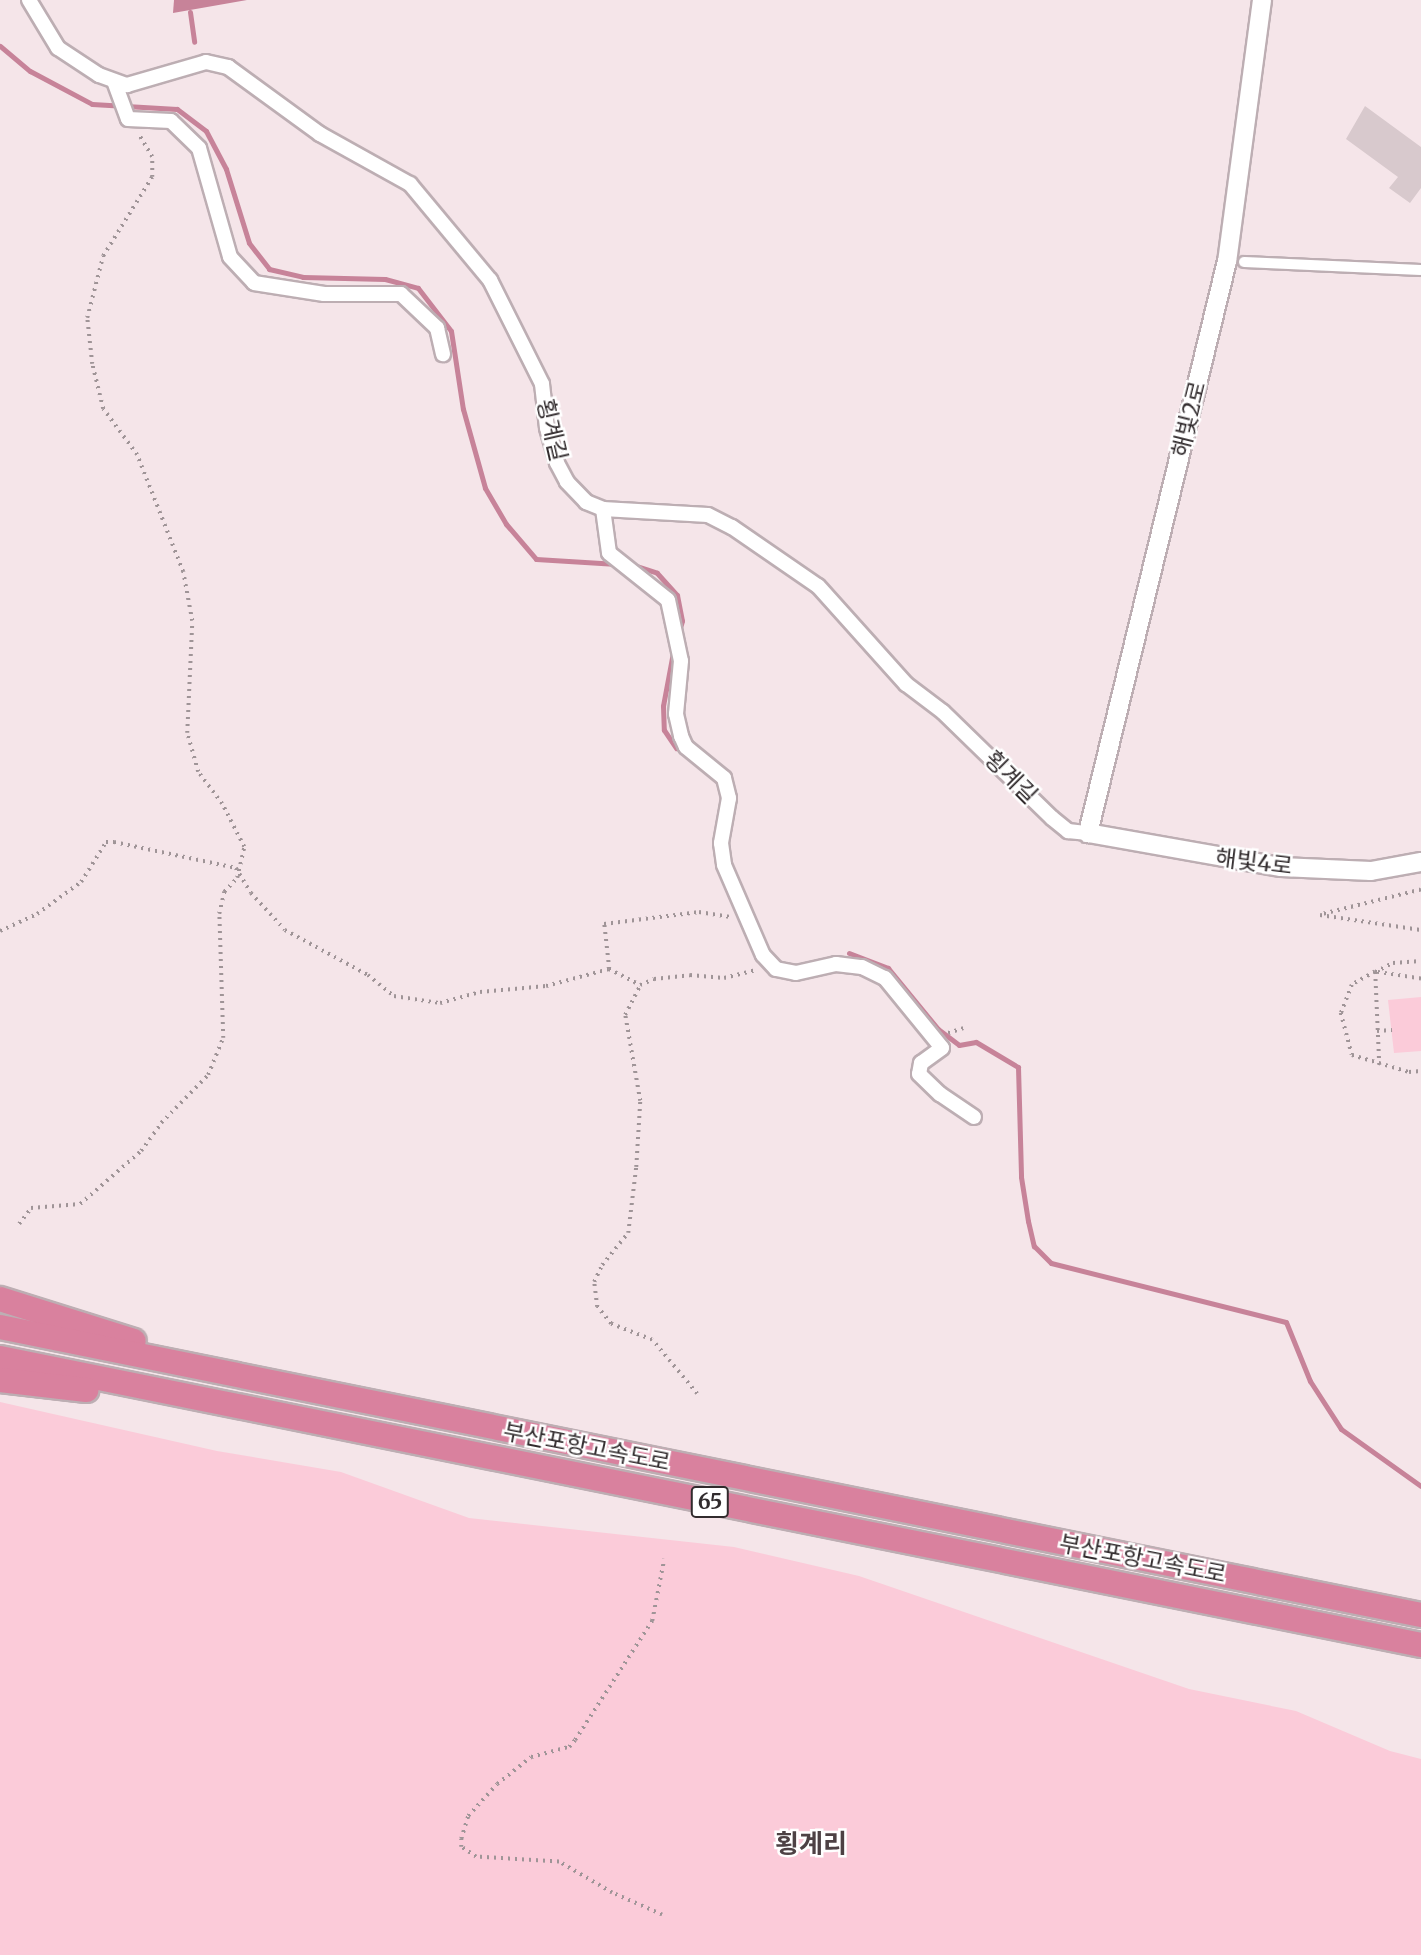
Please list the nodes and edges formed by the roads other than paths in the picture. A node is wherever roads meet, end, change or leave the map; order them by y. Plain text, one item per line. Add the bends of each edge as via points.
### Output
1 (29, 0) edge
2 (1262, 0) edge
3 (117, 87) junction
4 (1244, 262) dead end
5 (1421, 270) edge
6 (443, 354) dead end
7 (603, 509) junction
8 (1088, 833) junction
9 (1421, 862) edge
10 (974, 1116) dead end
11 (0, 1298) edge
12 (0, 1327) edge
13 (0, 1358) edge
14 (0, 1380) edge
15 (264, 1382) junction
16 (247, 1408) junction
17 (1421, 1615) edge
18 (1421, 1645) edge

1 - 3 street via 58,48
2 - 8 street, 해빛2로 via 1227,261
3 - 6 street via 128,117 171,121 199,148 230,257 254,283 324,294 401,294 437,328
3 - 7 street, 횡계길 via 206,62 228,68 320,134 410,184 490,280 542,384 557,463 586,502
4 - 5 street
7 - 8 street, 횡계길 via 708,514 732,527 818,586 906,684 943,712 1068,831
7 - 10 street via 609,553 668,600 679,646 679,725 686,747 724,778 729,798 721,843 724,865 768,961 776,969 796,973 836,964 862,967 885,978 942,1048 921,1063 919,1074
8 - 9 street, 해빛4로 via 1281,867 1371,871
11 - 15 highway
12 - 15 highway, 부산포항고속도로 / 65
13 - 16 highway, 부산포항고속도로 / 65
14 - 16 highway
15 - 17 highway, 부산포항고속도로 / 65
16 - 18 highway, 부산포항고속도로 / 65

